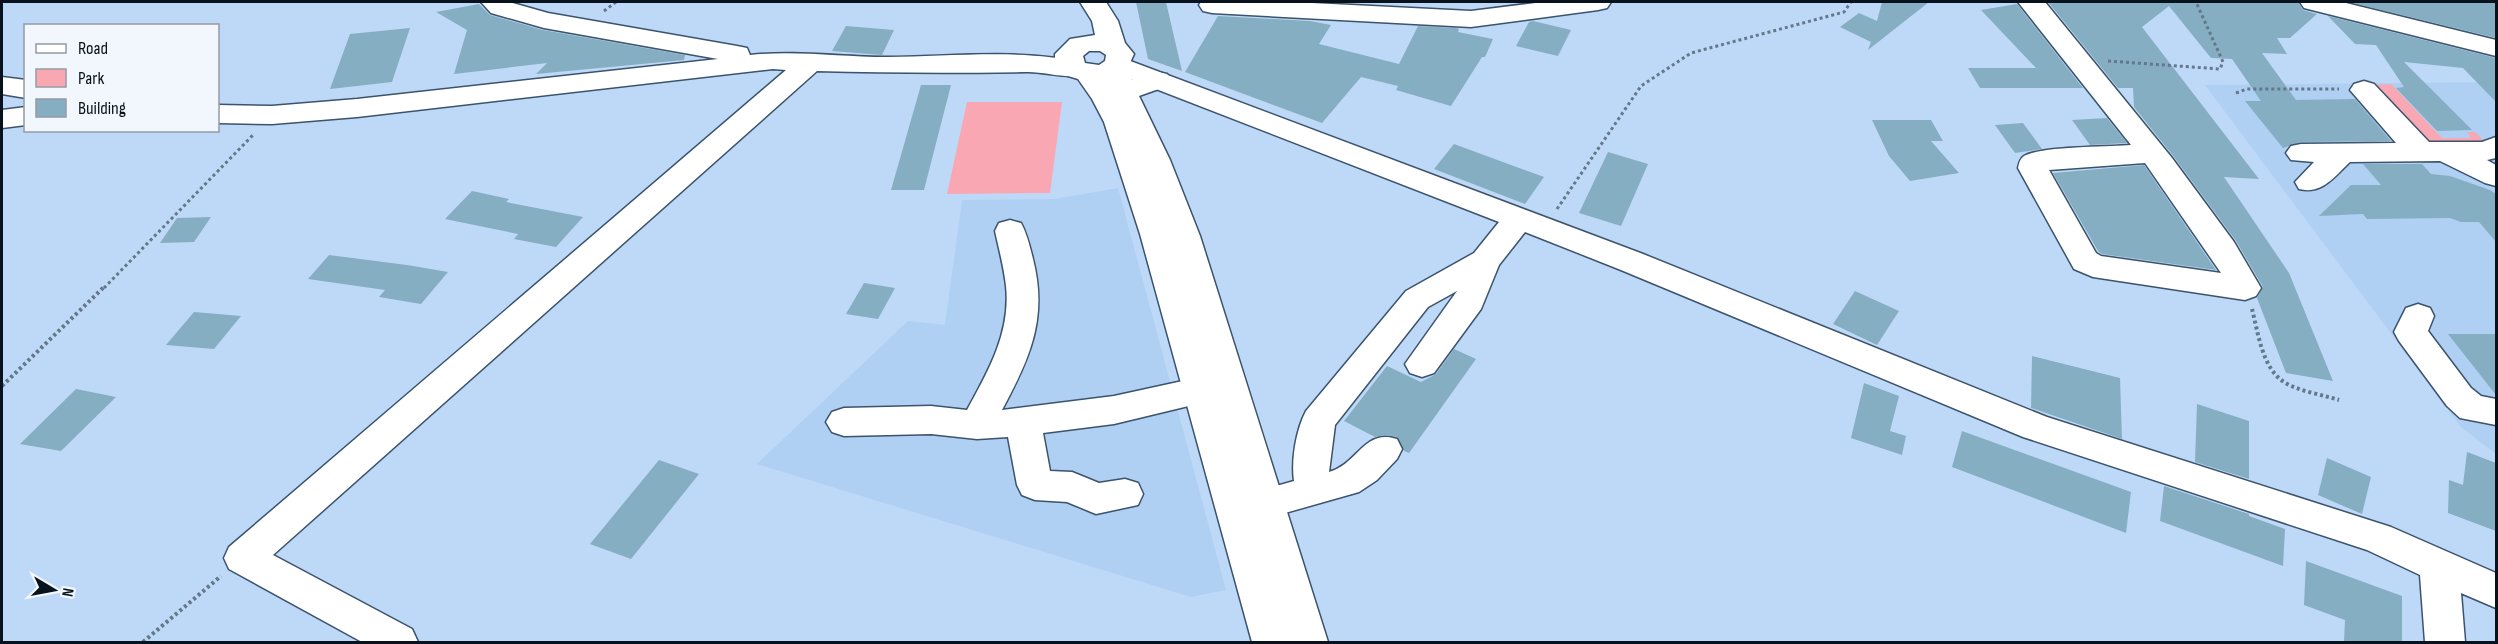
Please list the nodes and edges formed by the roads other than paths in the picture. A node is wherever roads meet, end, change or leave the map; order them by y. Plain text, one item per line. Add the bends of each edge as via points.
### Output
1 (494, 2) edge
2 (1081, 2) edge
3 (1093, 2) edge
4 (1598, 2) edge
5 (2031, 2) edge
6 (2313, 2) edge
7 (1212, 5) dead end
8 (603, 11) edge
9 (2496, 48) edge
10 (773, 61) junction
11 (810, 63) junction
12 (1096, 64) junction
13 (2, 86) edge
14 (24, 89) edge
15 (2364, 90) road end
16 (219, 114) edge
17 (24, 116) edge
18 (2, 119) edge
19 (2496, 146) edge
20 (2431, 152) junction
21 (2152, 153) junction
22 (2301, 153) dead end
23 (2343, 153) junction
24 (2496, 176) edge
25 (2310, 182) dead end
26 (1531, 225) junction
27 (1010, 231) dead end
28 (1485, 261) junction
29 (2418, 316) dead end
30 (1422, 364) dead end
31 (1201, 390) junction
32 (2496, 412) edge
33 (844, 422) dead end
34 (1023, 422) junction
35 (977, 425) junction
36 (1384, 449) dead end
37 (1314, 492) junction
38 (1125, 494) dead end
39 (1264, 504) junction
40 (2439, 565) junction
41 (2496, 591) edge
42 (398, 642) edge
43 (1272, 642) edge
44 (1308, 642) edge
45 (2445, 642) edge

1 - 8 street via 544,20
2 - 12 street
3 - 12 street via 1105,21
4 - 7 street via 1471,19
5 - 21 street
6 - 9 street
8 - 10 street
10 - 11 street
10 - 16 street via 357,108 272,115
11 - 12 street
11 - 42 street via 243,558
12 - 26 street via 1157,80
12 - 31 street via 1156,234
12 - 39 street via 1155,160 1184,236
13 - 14 street
15 - 20 street
17 - 18 street
19 - 20 street via 2487,151
20 - 23 street
20 - 24 street
21 - 21 street via 2040,161 2033,168 2085,261 2093,266 2245,288 2229,259
22 - 23 street
23 - 25 street
26 - 28 street
26 - 40 street via 1632,262 2035,427 2378,538
27 - 35 street via 1022,283 1022,324
28 - 30 street via 1469,301
28 - 37 street via 1417,299 1318,421 1311,471
29 - 32 street via 2411,332 2460,397 2472,408
31 - 34 street via 1114,410
31 - 43 street
33 - 35 street via 931,420
34 - 35 street
34 - 38 street via 1035,485 1072,487 1096,499
36 - 37 street via 1346,482
37 - 39 street
39 - 44 street
40 - 41 street
40 - 45 street

